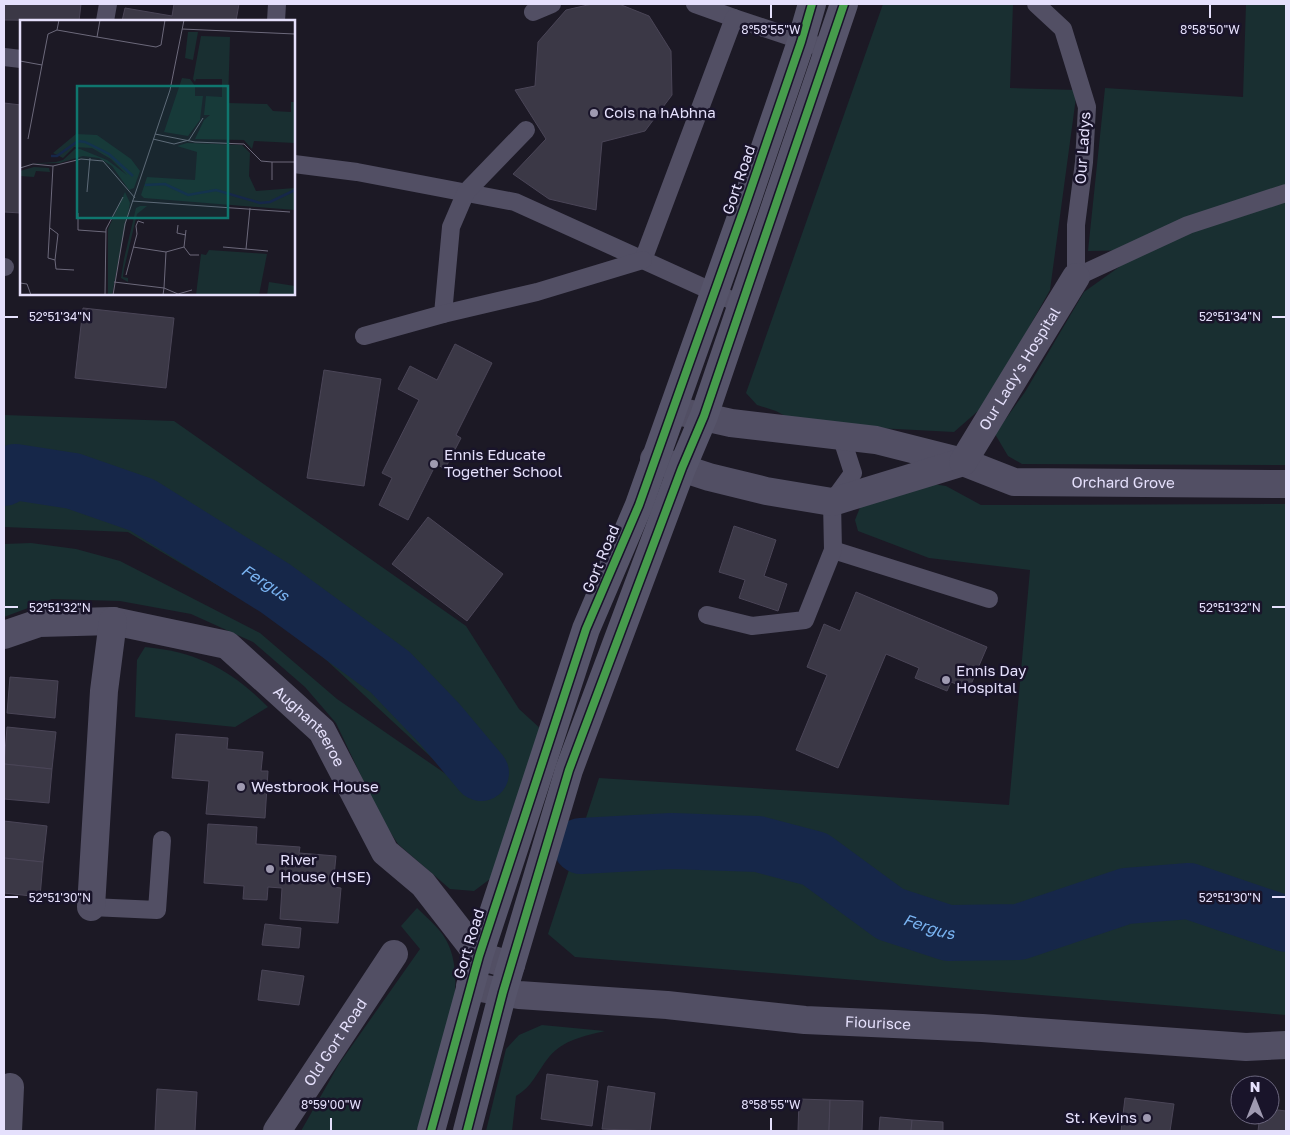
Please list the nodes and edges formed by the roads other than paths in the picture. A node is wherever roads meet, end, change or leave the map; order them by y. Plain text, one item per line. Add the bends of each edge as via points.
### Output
1 (108, 4) edge
2 (277, 4) edge
3 (552, 4) edge
4 (694, 4) edge
5 (812, 4) edge
6 (844, 4) edge
7 (1036, 4) edge
8 (533, 12) dead end
9 (734, 18) junction
10 (105, 20) edge
11 (276, 20) edge
12 (801, 42) junction
13 (830, 50) junction
14 (4, 57) edge
15 (20, 59) edge
16 (526, 130) dead end
17 (295, 164) edge
18 (466, 192) junction
19 (1286, 193) edge
20 (643, 260) junction
21 (1076, 277) junction
22 (713, 292) junction
23 (742, 305) junction
24 (443, 314) junction
25 (364, 336) dead end
26 (673, 410) junction
27 (704, 416) junction
28 (841, 436) junction
29 (654, 459) junction
30 (963, 462) junction
31 (682, 468) junction
32 (1286, 484) edge
33 (832, 502) junction
34 (833, 550) junction
35 (989, 599) dead end
36 (708, 616) dead end
37 (113, 621) junction
38 (4, 635) edge
39 (162, 840) dead end
40 (91, 906) joint
41 (394, 954) dead end
42 (479, 956) junction
43 (511, 965) junction
44 (470, 986) junction
45 (502, 992) junction
46 (1286, 1045) edge
47 (10, 1087) dead end
48 (8, 1131) edge
49 (277, 1131) edge
50 (431, 1131) edge
51 (467, 1131) edge

1 - 10 lane
2 - 11 lane
3 - 8 lane
4 - 9 lane
5 - 12 main road, Gort Road
6 - 13 main road
7 - 21 lane, Our Ladys via 1063,29 1087,106 1076,225
9 - 12 lane
9 - 20 lane
12 - 13 lane
12 - 22 main road, Gort Road
13 - 23 main road
14 - 15 lane
16 - 18 lane
17 - 18 lane
18 - 20 lane via 515,202
18 - 24 lane via 451,227
19 - 21 lane via 1188,225
20 - 22 lane
20 - 24 lane via 537,292
21 - 30 street, Our Lady's Hospital
22 - 23 lane
22 - 26 main road, Gort Road
23 - 27 main road
24 - 25 lane
26 - 27 street, Orchard Grove
26 - 29 main road, Gort Road
27 - 28 street, Orchard Grove via 731,423
27 - 31 main road
28 - 30 street, Orchard Grove via 876,440
28 - 33 lane via 853,473
29 - 31 street
29 - 42 main road, Gort Road via 639,505 586,628
30 - 32 street, Orchard Grove via 1014,482
30 - 33 street
31 - 33 street via 766,491
31 - 43 main road via 569,770
33 - 34 lane
34 - 35 lane
34 - 36 lane via 805,620 752,626
37 - 38 street, Aughanteeroe via 39,623
37 - 40 street via 104,691
37 - 42 street, Aughanteeroe via 227,645 322,731 385,852 423,884
39 - 40 lane via 156,910
41 - 49 street, Old Gort Road
42 - 43 street
42 - 44 main road, Gort Road
43 - 45 main road
44 - 45 street, Fiourisce
44 - 50 main road, Gort Road
45 - 46 street, Fiourisce via 805,1020 982,1028 1246,1047
45 - 51 main road
47 - 48 street

